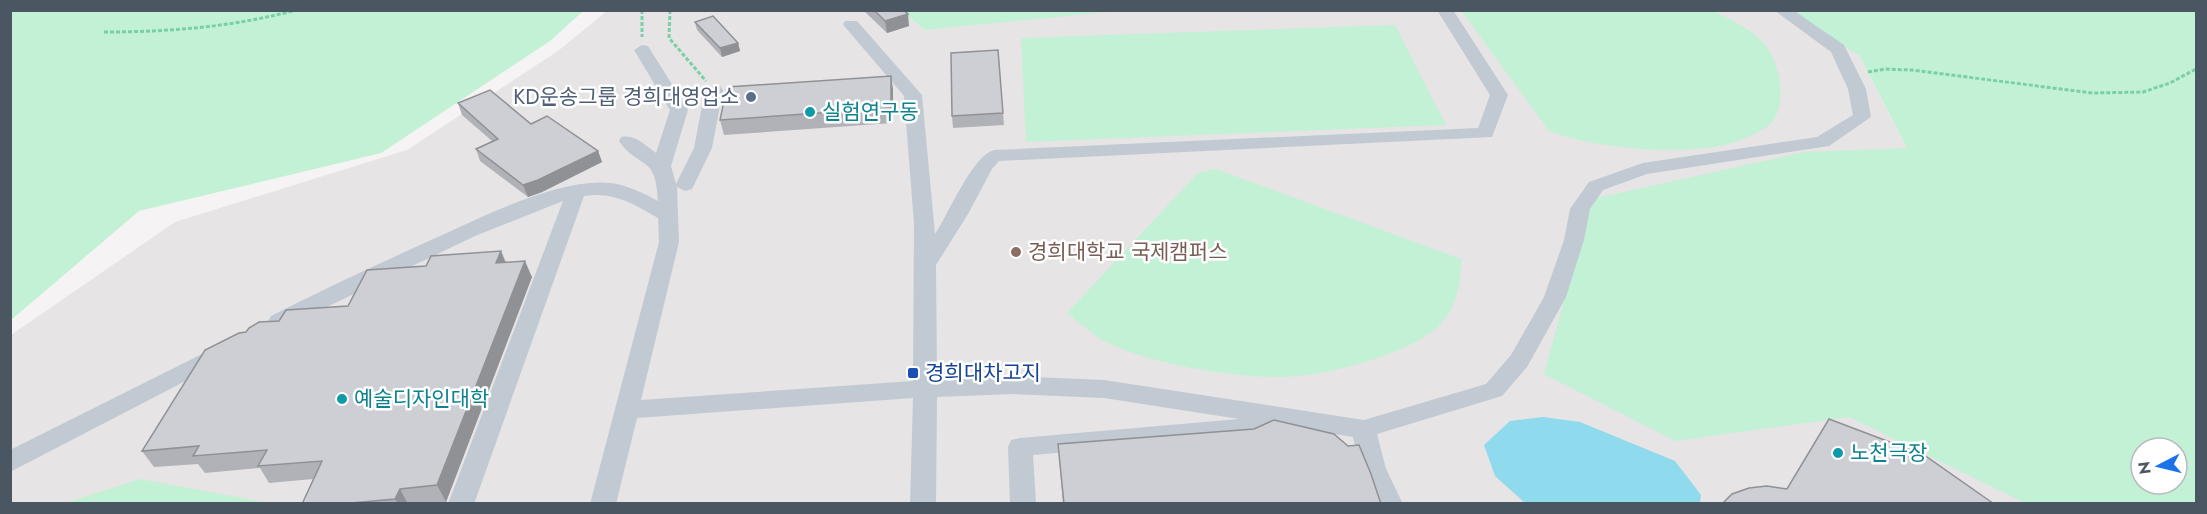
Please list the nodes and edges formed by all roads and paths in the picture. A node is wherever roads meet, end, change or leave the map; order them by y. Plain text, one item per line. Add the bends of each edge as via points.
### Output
1 (296, 10) edge
2 (642, 10) edge
3 (670, 10) edge
4 (1445, 10) edge
5 (1782, 10) edge
6 (851, 24) dead end
7 (104, 32) dead end
8 (642, 50) joint
9 (2196, 69) edge
10 (1851, 76) junction
11 (714, 90) joint
12 (628, 141) dead end
13 (661, 166) junction
14 (685, 185) dead end
15 (576, 192) junction
16 (668, 215) junction
17 (925, 265) junction
18 (266, 329) edge
19 (234, 345) edge
20 (925, 389) junction
21 (626, 410) junction
22 (1289, 419) junction
23 (1365, 429) junction
24 (10, 462) edge
25 (461, 504) edge
26 (603, 504) edge
27 (923, 504) edge
28 (1023, 504) edge
29 (1390, 504) edge

1 - 7 path via 223,26 164,33
2 - 8 path
3 - 11 path via 669,38
4 - 17 street via 1499,95 1485,133 994,156 984,166
5 - 10 street via 1838,49
6 - 17 street via 913,95
8 - 13 street via 679,110
9 - 10 path via 2143,92 2093,93 1911,70 1885,69
10 - 23 street via 1862,117 1822,142 1643,169 1596,186 1580,209 1555,297 1519,360 1494,390
11 - 14 street via 703,147
12 - 13 street
13 - 16 street
15 - 16 street via 610,189 638,198
15 - 18 street via 510,213
15 - 25 street
16 - 21 street via 669,242
17 - 20 street
19 - 24 street
20 - 21 street
20 - 22 street via 1012,385 1104,389
20 - 27 street
21 - 26 street
22 - 23 street
22 - 28 street via 1261,426 1020,447
23 - 29 street via 1373,469

